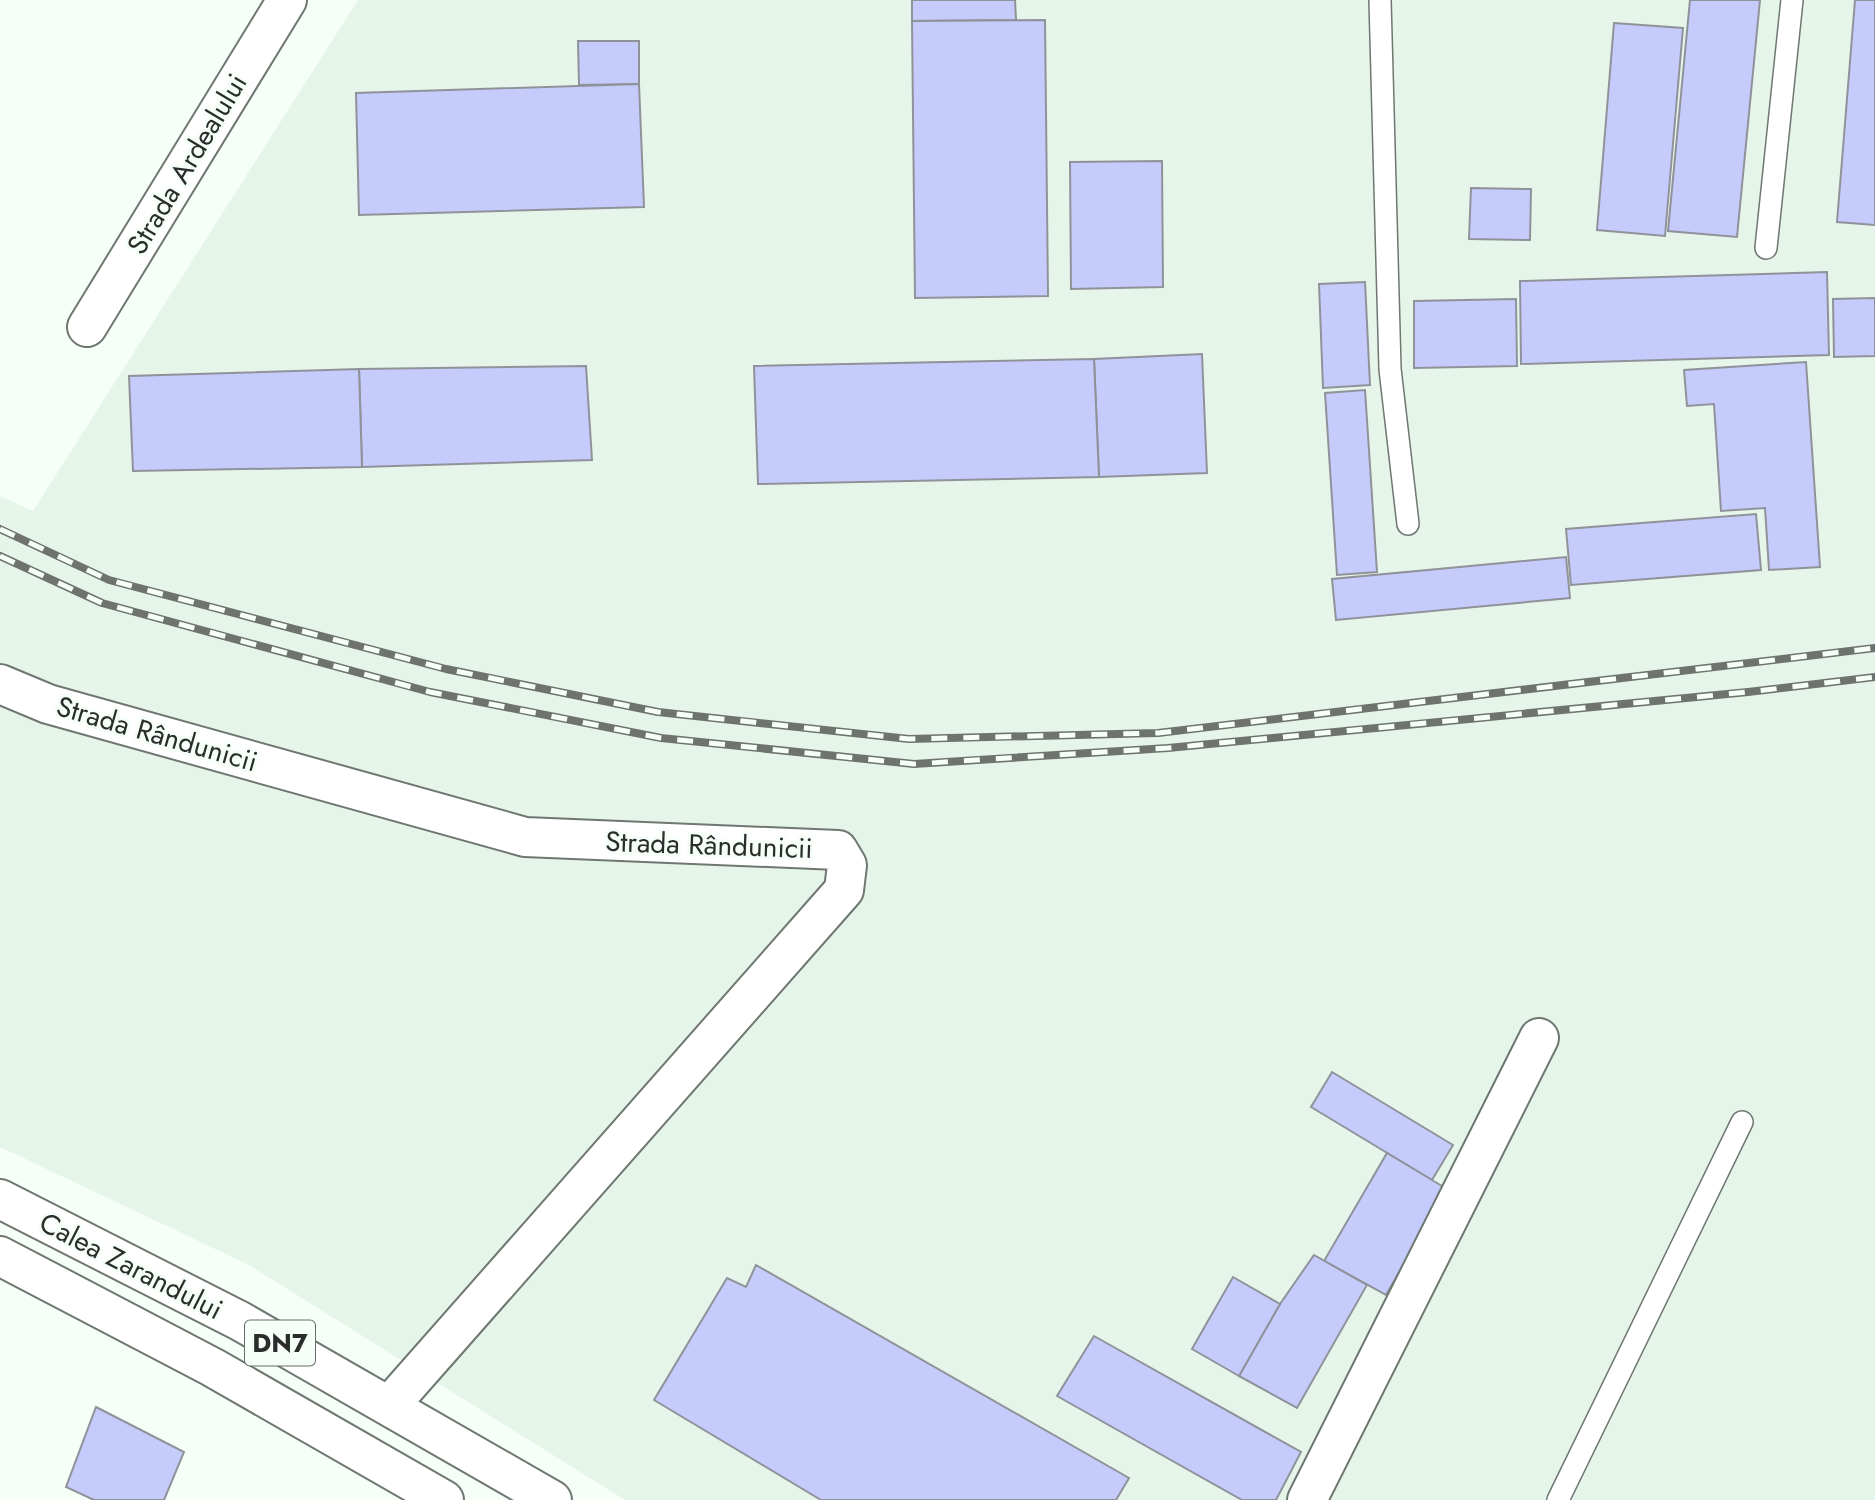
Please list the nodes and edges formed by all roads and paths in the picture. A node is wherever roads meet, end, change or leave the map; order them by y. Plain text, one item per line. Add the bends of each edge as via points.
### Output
1 (287, 0) edge
2 (1380, 0) edge
3 (1792, 0) edge
4 (1766, 247) dead end
5 (87, 327) dead end
6 (1408, 524) dead end
7 (0, 684) edge
8 (1539, 1038) dead end
9 (1742, 1122) dead end
10 (0, 1199) edge
11 (0, 1256) edge
12 (390, 1405) junction
13 (444, 1500) edge
14 (552, 1500) edge
15 (1307, 1500) edge
16 (1558, 1500) edge

1 - 5 street, Strada Ardealului
2 - 6 lane via 1390,369
3 - 4 lane
7 - 12 street, Strada Rândunicii via 48,704 525,837 838,850 847,865 844,890
8 - 15 street
9 - 16 lane
10 - 12 street, Calea Zarandului / DN7 via 240,1321
11 - 13 street, Calea Zarandului / DN7 via 212,1367
12 - 14 street, Calea Zarandului / DN7

